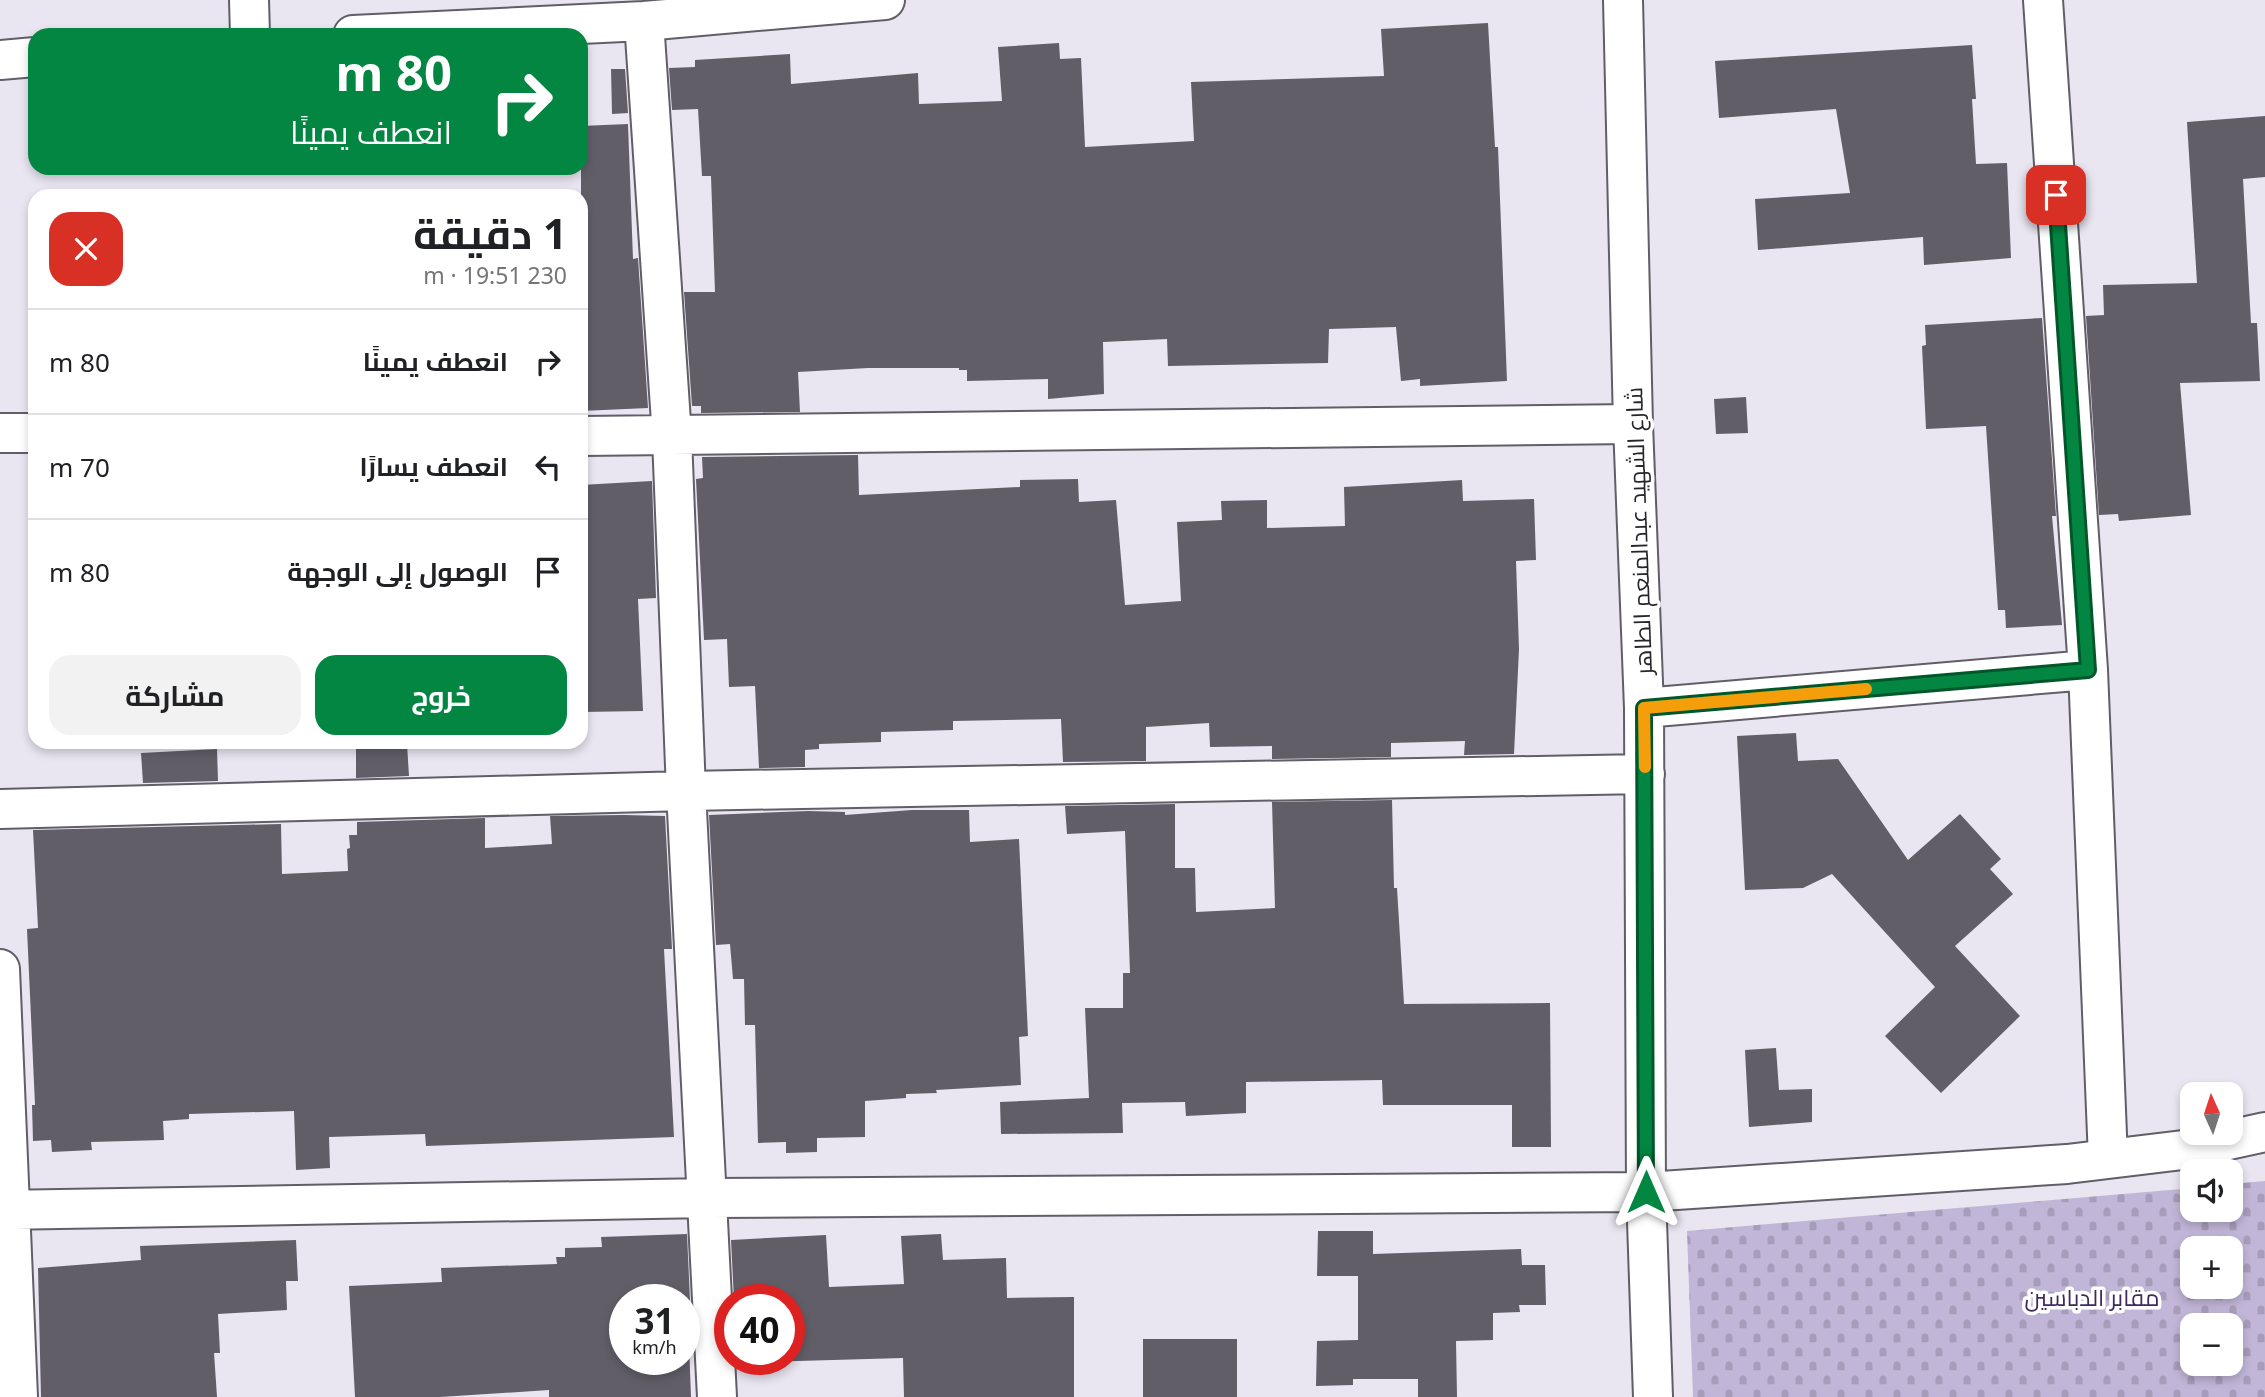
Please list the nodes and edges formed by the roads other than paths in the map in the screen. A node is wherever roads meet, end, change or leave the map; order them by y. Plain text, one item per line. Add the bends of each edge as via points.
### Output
1 (249, 0) edge
2 (885, 0) edge
3 (1623, 0) edge
4 (2043, 0) edge
5 (644, 21) junction
6 (250, 28) edge
7 (498, 28) edge
8 (28, 58) edge
9 (0, 60) edge
10 (1633, 424) junction
11 (0, 433) edge
12 (28, 433) edge
13 (588, 436) edge
14 (672, 437) junction
15 (2088, 670) junction
16 (1644, 708) junction
17 (1645, 774) junction
18 (686, 791) junction
19 (0, 809) edge
20 (0, 969) edge
21 (2265, 1132) edge
22 (2108, 1158) junction
23 (1646, 1192) junction
24 (709, 1198) junction
25 (5, 1210) edge
26 (18, 1397) edge
27 (717, 1397) edge
28 (1653, 1397) edge

1 - 6 street
2 - 5 street
3 - 10 street, شارع الشهيد عبدالمنعم الطاهر
4 - 15 street
5 - 7 street
5 - 14 street
8 - 9 street
10 - 14 street
10 - 16 street, شارع الشهيد عبدالمنعم الطاهر
11 - 12 street
13 - 14 street
14 - 18 street
15 - 16 street
15 - 22 street
16 - 17 street, شارع الشهيد عبدالمنعم الطاهر
17 - 18 street
17 - 23 street, شارع الشهيد عبدالمنعم الطاهر
18 - 19 street
18 - 24 street
20 - 25 street
21 - 22 street via 2183,1150
22 - 23 street
23 - 24 street
23 - 28 street, شارع الشهيد عبدالمنعم الطاهر
24 - 25 street
24 - 27 street
25 - 26 street

